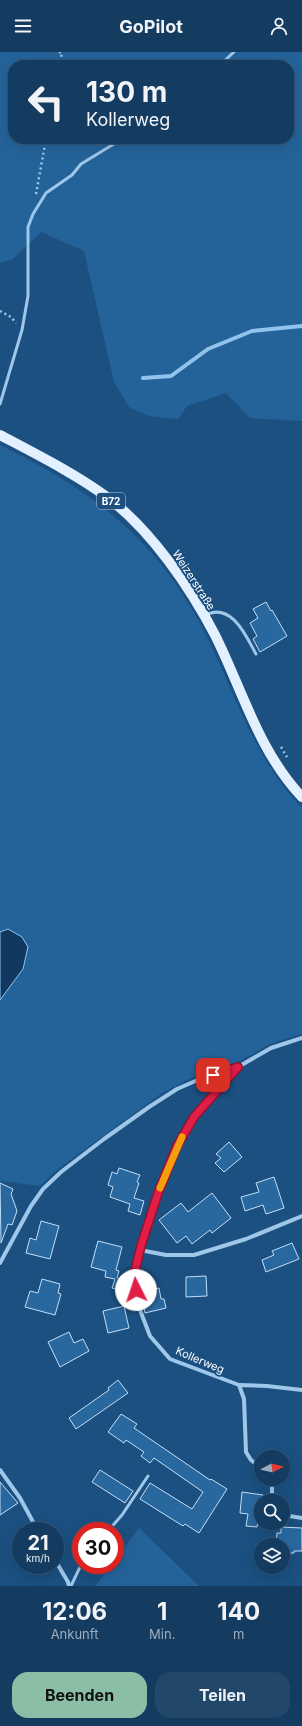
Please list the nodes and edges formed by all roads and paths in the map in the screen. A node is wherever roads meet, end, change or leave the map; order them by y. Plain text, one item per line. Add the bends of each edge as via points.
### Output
1 (59, 52) edge
2 (234, 52) edge
3 (60, 60) edge
4 (225, 60) edge
5 (45, 144) edge
6 (114, 144) edge
7 (33, 214) junction
8 (0, 311) edge
9 (22, 330) junction
10 (0, 404) edge
11 (0, 435) edge
12 (204, 616) junction
13 (256, 654) dead end
14 (302, 797) edge
15 (302, 1038) edge
16 (238, 1067) junction
17 (302, 1216) edge
18 (140, 1250) junction
19 (0, 1263) edge
20 (239, 1386) junction
21 (302, 1390) edge
22 (254, 1462) edge
23 (0, 1470) edge
24 (148, 1476) dead end
25 (290, 1516) edge
26 (302, 1518) edge
27 (33, 1522) edge
28 (116, 1522) edge
29 (63, 1574) edge
30 (76, 1574) edge
31 (70, 1586) edge

1 - 3 path via 62,53
2 - 4 lane
5 - 7 path
6 - 7 lane via 81,164 72,175 46,192
7 - 9 lane via 28,227 28,296
8 - 9 path via 11,317
9 - 10 lane
11 - 12 main road, Weizerstraße / B72 via 108,498 160,550
12 - 13 lane via 218,612 236,620
12 - 14 main road, Weizerstraße / B72 via 254,723 278,766
15 - 16 street, Kollerweg via 271,1048
16 - 18 street, Kollerweg via 194,1117 177,1146
16 - 19 street, Kollerweg via 190,1082 164,1096 61,1172 36,1197
17 - 18 street via 246,1239 194,1255 166,1256
18 - 20 street, Kollerweg via 134,1275 140,1310 150,1336 170,1359
20 - 21 street, Kollerweg
20 - 22 street via 244,1399 246,1452
23 - 27 street
24 - 28 lane
25 - 26 street
29 - 31 street
30 - 31 lane

